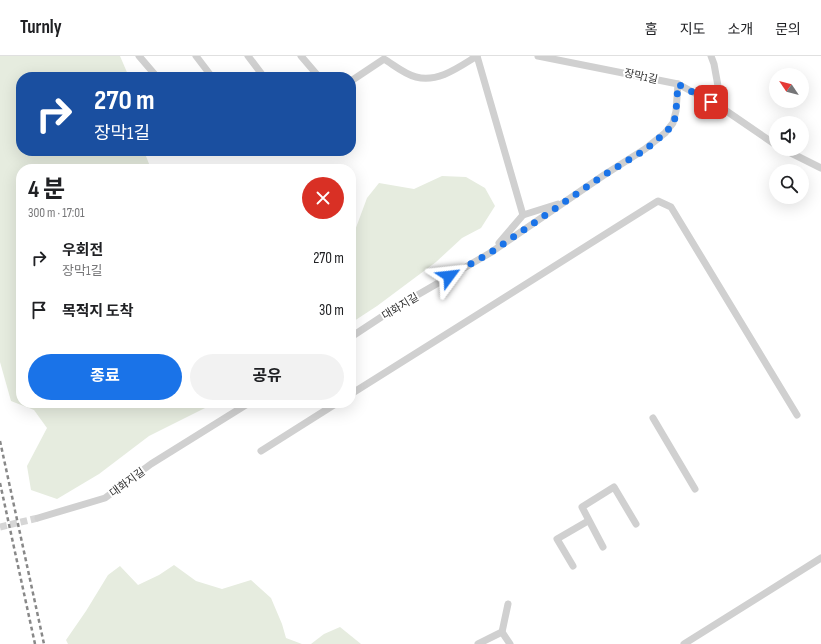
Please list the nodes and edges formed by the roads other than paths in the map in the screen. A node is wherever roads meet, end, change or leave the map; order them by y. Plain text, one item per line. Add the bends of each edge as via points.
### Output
1 (139, 56) edge
2 (196, 56) edge
3 (248, 56) edge
4 (301, 56) edge
5 (477, 56) edge
6 (538, 56) edge
7 (711, 56) edge
8 (153, 72) edge
9 (208, 72) edge
10 (260, 72) edge
11 (315, 72) edge
12 (356, 78) edge
13 (678, 84) junction
14 (722, 108) junction
15 (769, 140) edge
16 (796, 156) edge
17 (821, 168) edge
18 (564, 202) junction
19 (523, 215) junction
20 (490, 253) junction
21 (356, 334) edge
22 (356, 391) edge
23 (242, 408) edge
24 (329, 408) edge
25 (797, 415) dead end
26 (653, 418) dead end
27 (261, 451) dead end
28 (695, 489) dead end
29 (38, 518) tunnel mouth
30 (588, 521) junction
31 (636, 524) dead end
32 (603, 546) dead end
33 (821, 558) edge
34 (573, 566) dead end
35 (508, 604) dead end
36 (502, 632) junction
37 (478, 644) edge
38 (510, 644) edge
39 (684, 644) edge

1 - 8 street
2 - 9 street
3 - 10 street
4 - 11 street
5 - 12 street via 435,77 417,77 384,59
5 - 19 street
6 - 13 street, 장막1길
7 - 14 street
13 - 14 street, 장막1길
13 - 18 street, 대화지길 via 674,123 665,133 645,150
14 - 15 street, 장막1길
16 - 17 street
18 - 19 street
18 - 20 street, 대화지길
19 - 20 street
20 - 21 street, 대화지길
22 - 25 street via 658,201 671,206
23 - 29 street, 대화지길 via 151,464 105,498
24 - 27 street
26 - 28 street
30 - 31 street via 582,507 614,487
30 - 32 street
30 - 34 street via 557,539
33 - 39 street
35 - 36 street
36 - 37 street
36 - 38 street

